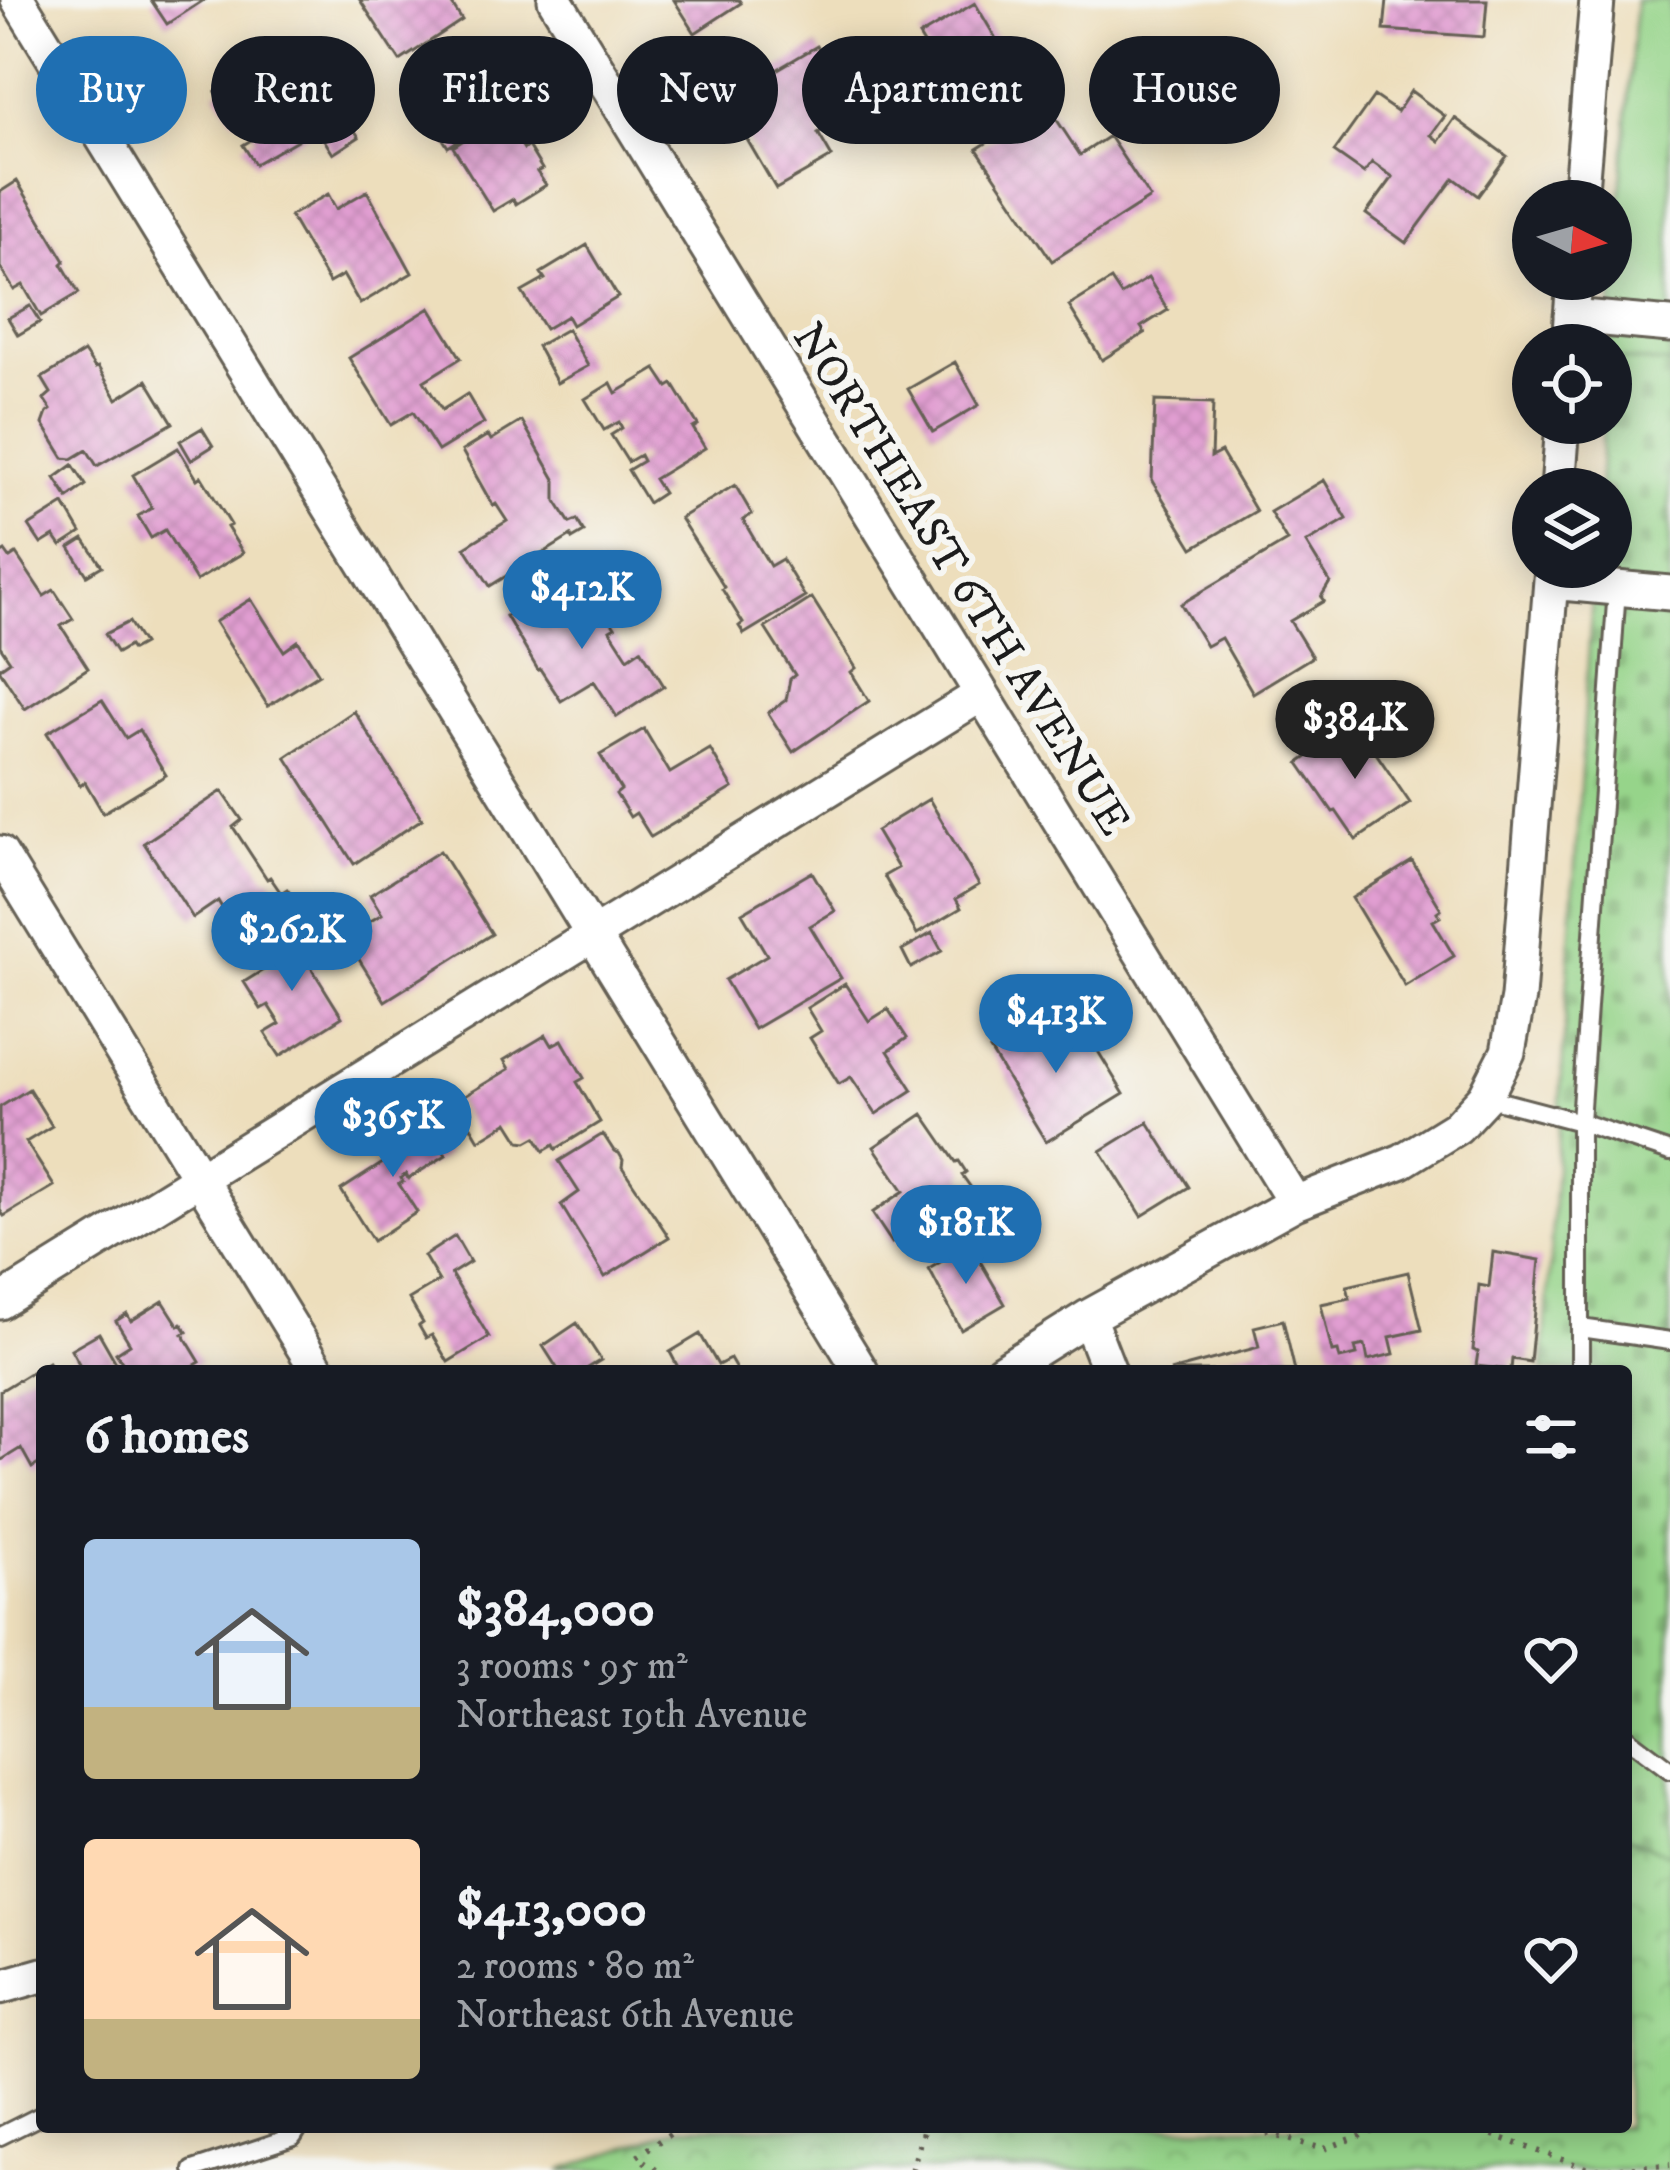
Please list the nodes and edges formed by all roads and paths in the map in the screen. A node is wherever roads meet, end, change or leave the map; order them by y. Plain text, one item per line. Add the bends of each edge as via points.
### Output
1 (18, 0) edge
2 (555, 0) edge
3 (1597, 0) edge
4 (1582, 180) edge
5 (1670, 326) edge
6 (1632, 328) edge
7 (1550, 588) edge
8 (1617, 588) joint
9 (1670, 593) edge
10 (982, 694) junction
11 (0, 853) edge
12 (592, 934) junction
13 (1485, 1097) junction
14 (1580, 1122) junction
15 (1670, 1152) edge
16 (200, 1178) junction
17 (1295, 1203) junction
18 (0, 1302) edge
19 (1088, 1317) junction
20 (1581, 1328) junction
21 (1670, 1341) edge
22 (314, 1365) edge
23 (857, 1365) edge
24 (1012, 1365) edge
25 (1106, 1365) edge
26 (1580, 1365) edge
27 (1632, 1742) edge
28 (1670, 1770) edge
29 (36, 1977) edge
30 (0, 1988) edge
31 (36, 2118) edge
32 (295, 2133) edge
33 (671, 2133) edge
34 (923, 2133) edge
35 (1265, 2133) edge
36 (1368, 2133) edge
37 (1487, 2133) edge
38 (0, 2136) edge
39 (1670, 2165) edge
40 (1586, 2169) edge
41 (193, 2170) edge
42 (656, 2170) edge
43 (912, 2170) edge

1 - 12 street
2 - 10 street, NORTHEAST 6TH AVENUE
3 - 4 street
5 - 6 street
7 - 13 street via 1518,997 1508,1052
8 - 9 street
8 - 14 lane
10 - 12 street
10 - 17 street, NORTHEAST 6TH AVENUE
11 - 16 street
12 - 16 street
12 - 23 street
13 - 14 lane
13 - 17 street via 1457,1127 1402,1161
14 - 15 lane
14 - 20 lane
16 - 18 street
16 - 22 street
17 - 19 street
19 - 24 street
19 - 25 street
20 - 21 lane
20 - 26 lane
27 - 28 lane
29 - 30 street
31 - 38 lane
32 - 41 lane
33 - 42 path via 637,2156
34 - 43 path
35 - 36 path via 1324,2150
37 - 40 path
39 - 40 path

